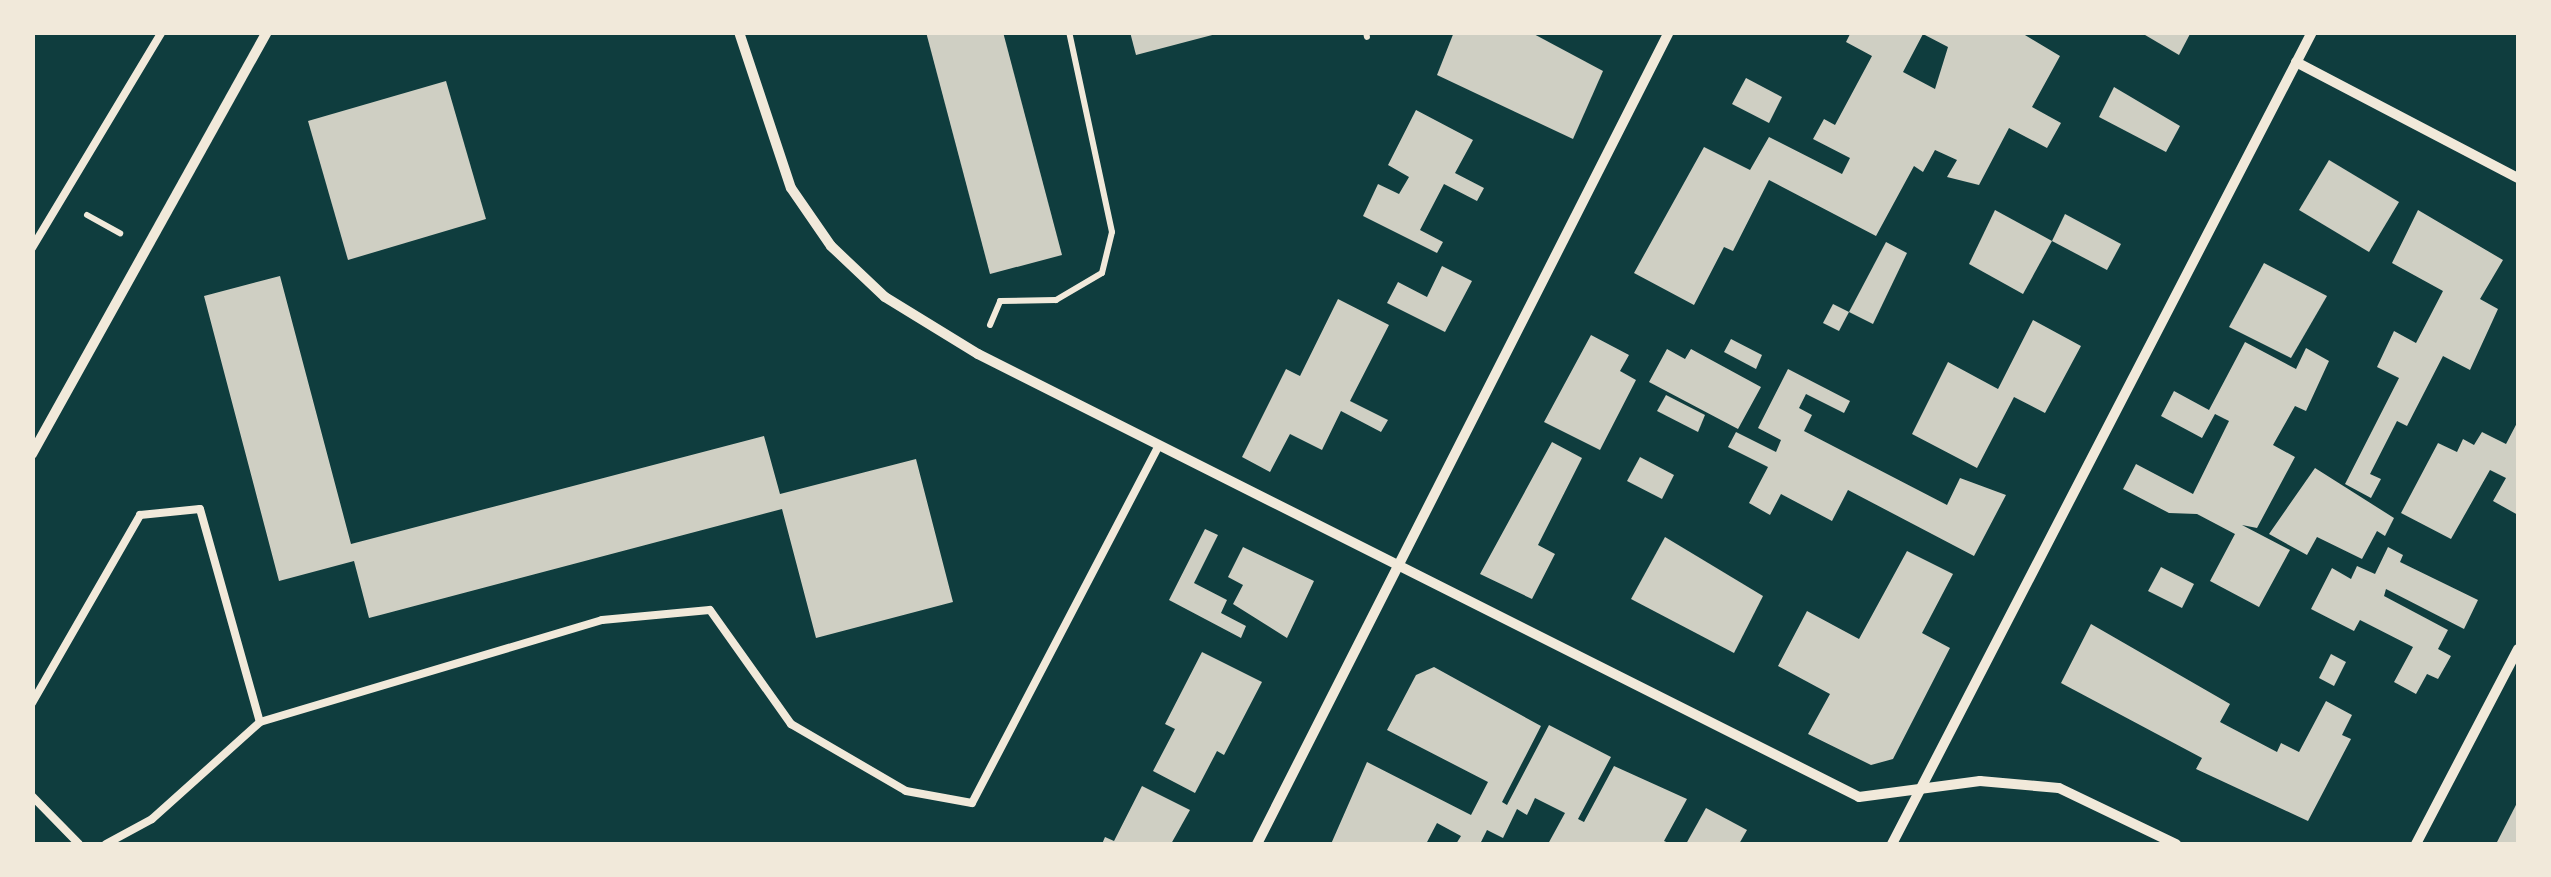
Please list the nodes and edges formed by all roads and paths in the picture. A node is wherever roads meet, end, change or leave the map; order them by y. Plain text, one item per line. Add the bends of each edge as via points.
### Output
1 (162, 32) edge
2 (266, 32) edge
3 (739, 32) edge
4 (1069, 32) edge
5 (1669, 32) edge
6 (2312, 32) edge
7 (2296, 62) junction
8 (2518, 178) edge
9 (89, 216) dead end
10 (111, 227) dead end
11 (32, 248) edge
12 (978, 354) junction
13 (1159, 446) junction
14 (32, 454) edge
15 (1398, 570) junction
16 (2518, 648) edge
17 (32, 702) edge
18 (260, 722) junction
19 (1921, 791) junction
20 (32, 796) edge
21 (79, 844) edge
22 (106, 844) edge
23 (1257, 844) edge
24 (1892, 844) edge
25 (2176, 844) edge
26 (2416, 844) edge

1 - 11 lane
2 - 14 street
3 - 12 street via 791,188 831,246 885,297
4 - 12 path via 1112,232 1102,273 1056,300 1000,301
5 - 15 street
6 - 7 street
7 - 8 street
7 - 19 street
9 - 10 path
12 - 13 street
13 - 15 street
13 - 18 lane via 972,803 906,791 791,724 710,610 602,620
15 - 19 street via 1860,797
15 - 23 street
16 - 26 street
17 - 18 lane via 140,515 200,509
18 - 22 lane via 152,819
19 - 24 street
19 - 25 street via 1980,781 2059,788
20 - 21 lane

